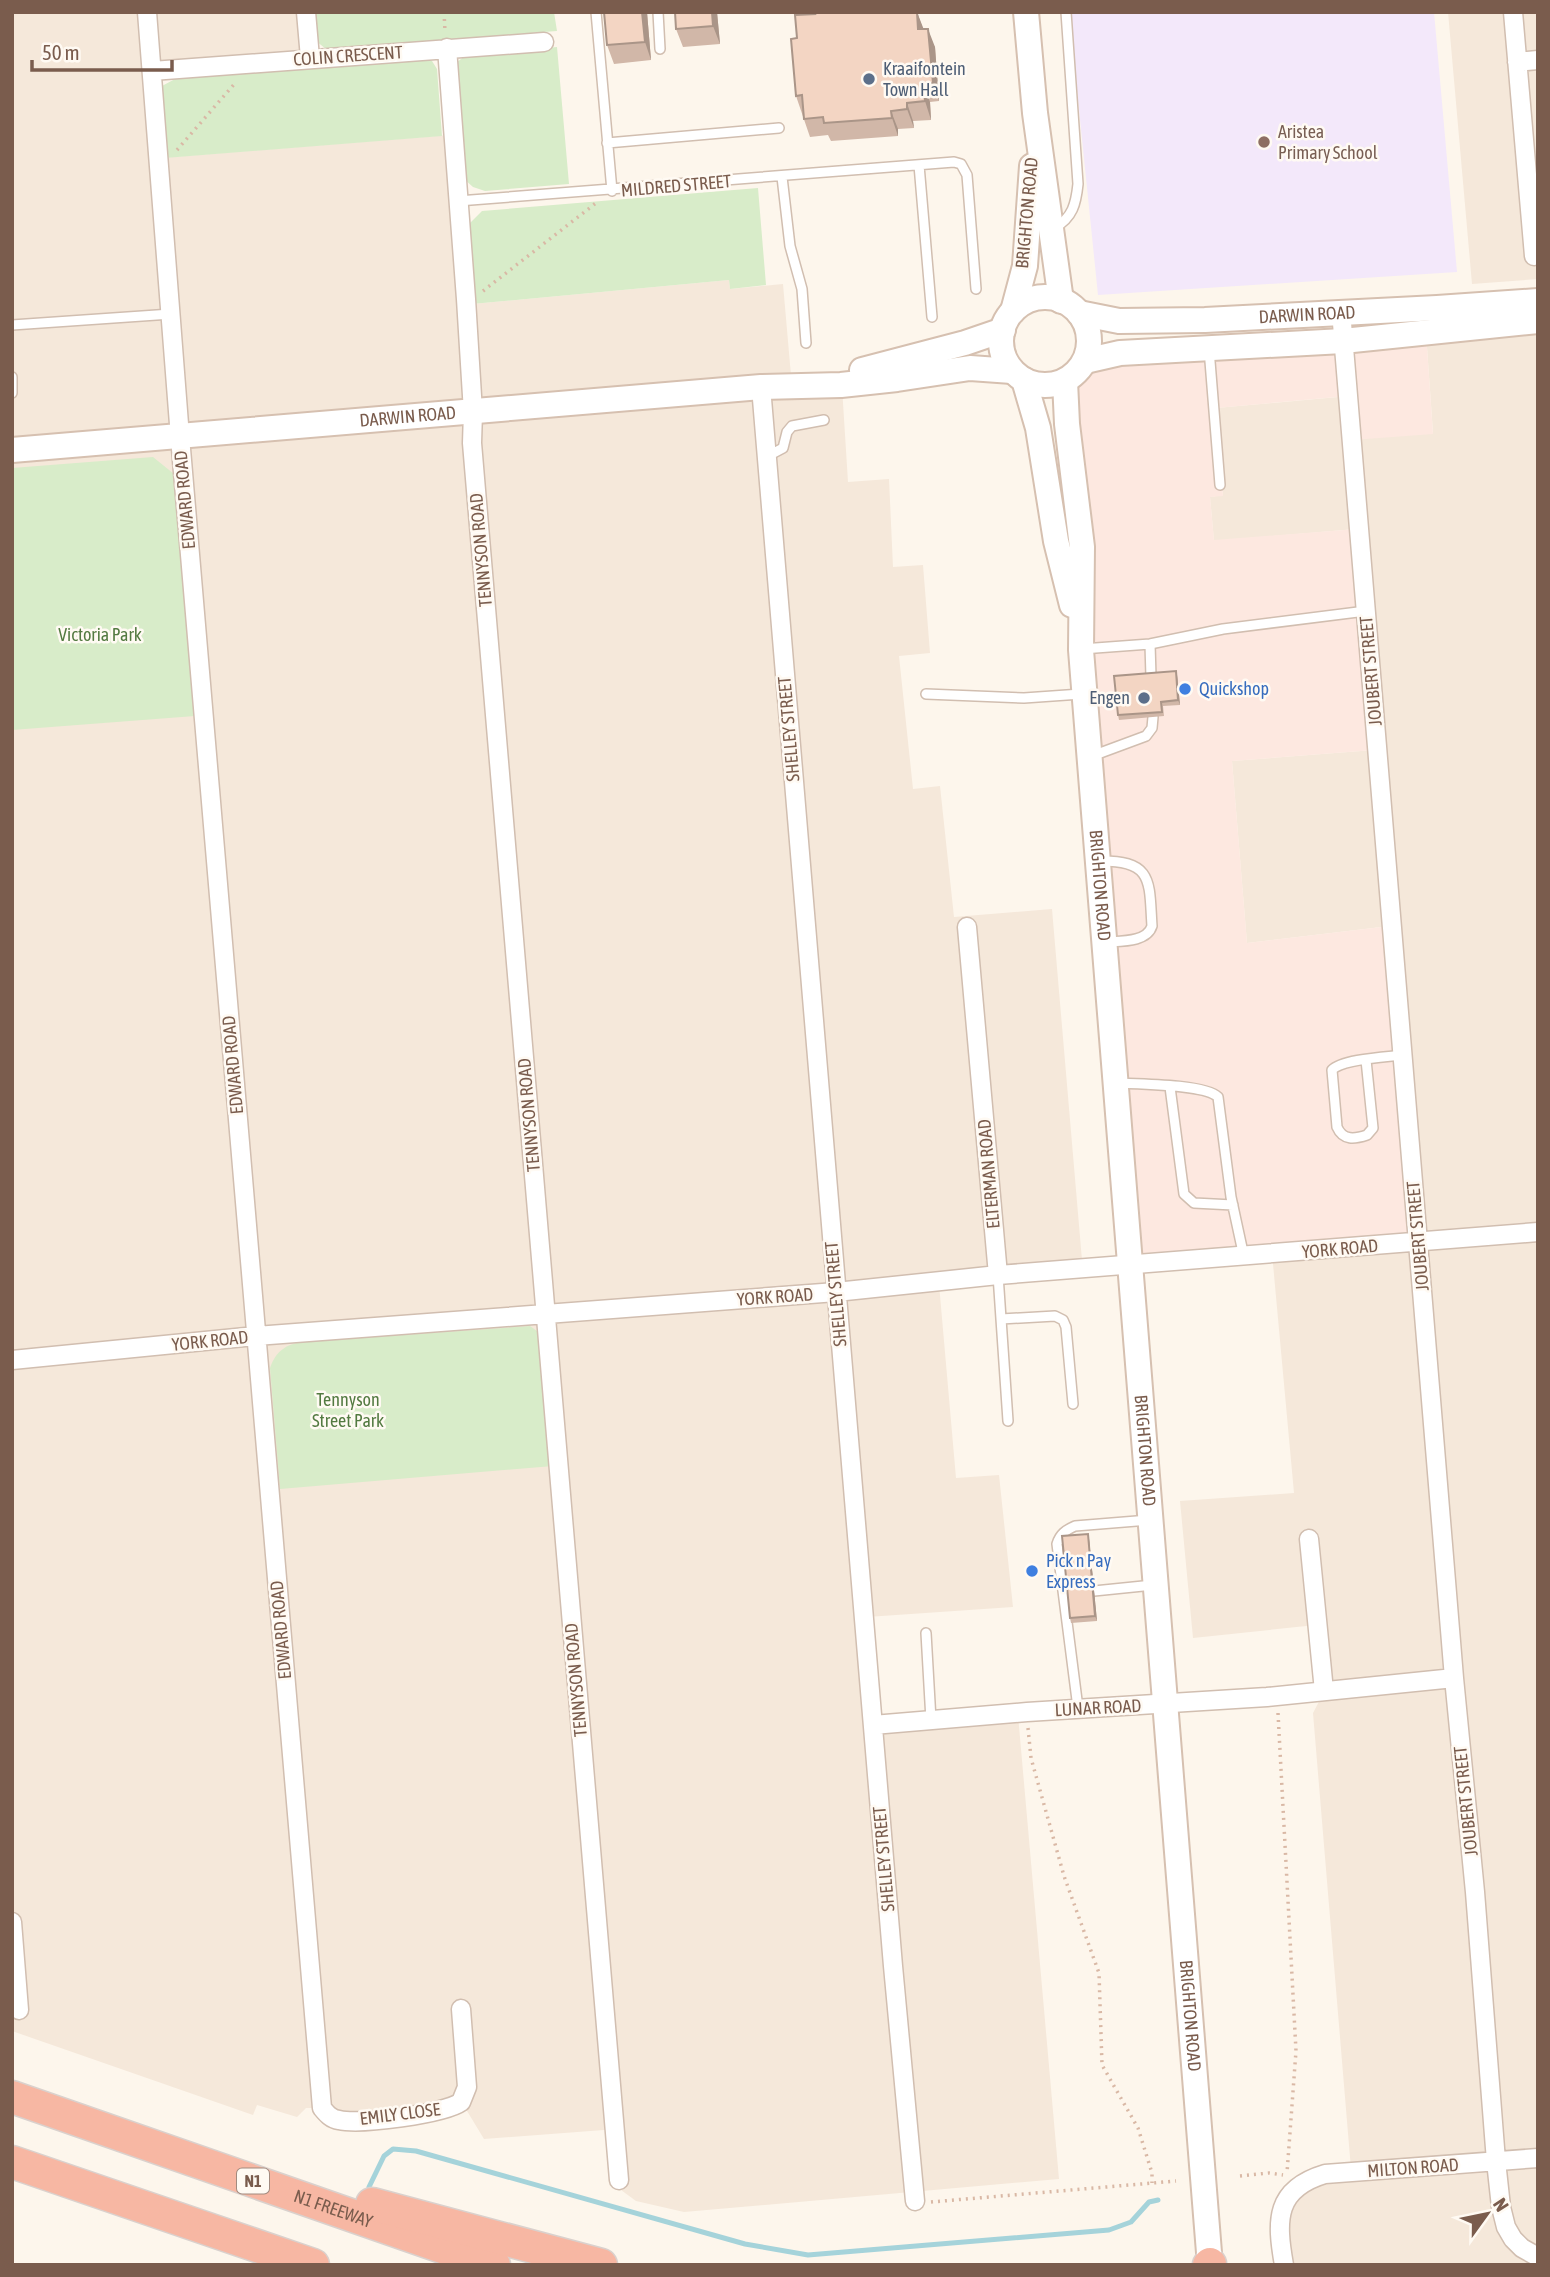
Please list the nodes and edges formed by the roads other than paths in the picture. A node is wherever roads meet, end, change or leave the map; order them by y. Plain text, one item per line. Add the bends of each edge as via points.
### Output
1 (147, 12) edge
2 (306, 12) edge
3 (596, 12) edge
4 (658, 12) edge
5 (1026, 12) edge
6 (1066, 12) edge
7 (1513, 12) edge
8 (544, 41) dead end
9 (447, 48) junction
10 (660, 49) dead end
11 (310, 58) junction
12 (1538, 60) edge
13 (1517, 62) junction
14 (152, 71) junction
15 (1035, 113) junction
16 (779, 128) dead end
17 (607, 144) junction
18 (919, 165) junction
19 (782, 177) junction
20 (612, 191) junction
21 (458, 201) junction
22 (1051, 230) junction
23 (1534, 256) dead end
24 (976, 289) dead end
25 (1538, 301) edge
26 (1070, 307) junction
27 (1341, 311) junction
28 (172, 314) junction
29 (932, 317) dead end
30 (1008, 320) junction
31 (1538, 321) edge
32 (12, 325) edge
33 (1343, 341) junction
34 (806, 343) dead end
35 (1209, 347) junction
36 (1085, 361) junction
37 (1018, 376) junction
38 (12, 377) edge
39 (1065, 381) junction
40 (803, 384) junction
41 (761, 387) junction
42 (12, 393) edge
43 (473, 412) junction
44 (824, 420) dead end
45 (180, 437) junction
46 (12, 450) edge
47 (766, 457) junction
48 (1220, 485) dead end
49 (1366, 611) junction
50 (1080, 643) junction
51 (1150, 644) junction
52 (1151, 677) edge
53 (1084, 693) junction
54 (926, 694) dead end
55 (1153, 717) edge
56 (1089, 757) junction
57 (1098, 860) junction
58 (967, 927) dead end
59 (1104, 943) junction
60 (1403, 1055) junction
61 (1366, 1060) junction
62 (1115, 1083) junction
63 (1170, 1087) junction
64 (1233, 1205) junction
65 (1538, 1232) edge
66 (1419, 1243) junction
67 (1244, 1257) junction
68 (1130, 1266) junction
69 (998, 1276) junction
70 (836, 1292) junction
71 (545, 1313) junction
72 (1001, 1319) junction
73 (256, 1336) junction
74 (12, 1360) edge
75 (1073, 1404) dead end
76 (1008, 1421) dead end
77 (1151, 1519) junction
78 (1309, 1539) dead end
79 (1155, 1585) junction
80 (1094, 1591) edge
81 (926, 1633) dead end
82 (1454, 1678) junction
83 (1324, 1691) junction
84 (1163, 1705) junction
85 (1078, 1708) junction
86 (931, 1720) junction
87 (873, 1725) junction
88 (12, 1922) edge
89 (461, 2009) dead end
90 (19, 2010) dead end
91 (12, 2097) edge
92 (327, 2115) joint
93 (1538, 2158) edge
94 (1496, 2161) junction
95 (12, 2162) edge
96 (619, 2180) dead end
97 (304, 2199) junction
98 (915, 2201) road end
99 (175, 2219) junction
100 (1538, 2257) edge
101 (262, 2265) edge
102 (313, 2265) edge
103 (494, 2265) edge
104 (601, 2265) edge
105 (1210, 2265) edge
106 (1284, 2265) edge

1 - 14 street, EDWARD ROAD
2 - 11 street
3 - 17 lane
4 - 10 lane
5 - 15 main road, BRIGHTON ROAD
6 - 22 lane via 1077,199 1071,215
7 - 13 street
8 - 9 street, COLIN CRESCENT
9 - 11 street, COLIN CRESCENT
9 - 21 street, TENNYSON ROAD
11 - 14 street, COLIN CRESCENT
12 - 13 street
13 - 23 street
14 - 28 street, EDWARD ROAD
15 - 22 main road, BRIGHTON ROAD
15 - 30 main road, BRIGHTON ROAD via 1025,266
16 - 17 lane
17 - 20 lane
18 - 19 lane, MILDRED STREET
18 - 24 lane, MILDRED STREET via 954,162 967,172
18 - 29 lane
19 - 20 lane, MILDRED STREET
19 - 34 lane via 790,246 802,289
20 - 21 lane, MILDRED STREET
21 - 43 street, TENNYSON ROAD
22 - 26 main road, BRIGHTON ROAD
25 - 27 main road, DARWIN ROAD
26 - 27 main road, DARWIN ROAD via 1119,321
26 - 30 main road via 1053,298 1036,299 1020,305
26 - 36 main road via 1086,324
27 - 33 street, JOUBERT STREET
28 - 32 lane
28 - 45 street, EDWARD ROAD
30 - 37 main road via 1003,352
30 - 40 main road, DARWIN ROAD via 892,363
31 - 33 main road, DARWIN ROAD
33 - 35 main road, DARWIN ROAD
33 - 49 street, JOUBERT STREET
35 - 36 main road, DARWIN ROAD via 1120,353
35 - 48 lane
36 - 39 main road
37 - 39 main road via 1037,385
37 - 40 main road, DARWIN ROAD via 970,368 841,385
37 - 50 main road, BRIGHTON ROAD via 1038,428 1056,541
38 - 42 lane
39 - 50 main road, BRIGHTON ROAD via 1082,547
40 - 41 main road, DARWIN ROAD
41 - 43 main road, DARWIN ROAD
41 - 47 street, SHELLEY STREET
43 - 45 main road, DARWIN ROAD
43 - 71 street, TENNYSON ROAD
44 - 47 lane via 792,426 783,448
45 - 46 main road, DARWIN ROAD
45 - 73 street, EDWARD ROAD
47 - 70 street, SHELLEY STREET
49 - 51 lane via 1223,629
49 - 60 street, JOUBERT STREET
50 - 51 lane
50 - 53 main road, BRIGHTON ROAD
51 - 52 lane
53 - 54 lane via 1024,698
53 - 56 main road, BRIGHTON ROAD
55 - 56 lane via 1146,736
56 - 57 main road, BRIGHTON ROAD
57 - 59 main road, BRIGHTON ROAD
57 - 59 lane via 1117,860 1143,872 1152,926 1143,937
58 - 69 street, ELTERMAN ROAD
59 - 62 main road, BRIGHTON ROAD
60 - 61 lane
60 - 66 street, JOUBERT STREET
61 - 61 lane via 1339,1065 1331,1072 1337,1127 1349,1139 1367,1135 1373,1128
62 - 63 lane
62 - 68 main road, BRIGHTON ROAD
63 - 64 lane via 1208,1090 1218,1097
63 - 64 lane via 1186,1198 1194,1203
64 - 67 lane
65 - 66 street, YORK ROAD
66 - 67 street, YORK ROAD
66 - 82 street, JOUBERT STREET
67 - 68 street, YORK ROAD
68 - 69 street, YORK ROAD
68 - 77 main road, BRIGHTON ROAD
69 - 70 street, YORK ROAD
69 - 72 lane, ELTERMAN ROAD
70 - 71 street, YORK ROAD
70 - 87 street, SHELLEY STREET
71 - 73 street, YORK ROAD
71 - 96 street, TENNYSON ROAD
72 - 75 lane via 1055,1316 1063,1320
72 - 76 lane, ELTERMAN ROAD
73 - 74 street, YORK ROAD
73 - 92 street, EDWARD ROAD via 322,2108
77 - 79 main road, BRIGHTON ROAD
77 - 85 lane via 1075,1526 1057,1544
78 - 83 street
79 - 80 lane
79 - 84 main road, BRIGHTON ROAD
81 - 86 lane
82 - 83 street, LUNAR ROAD
82 - 94 street, JOUBERT STREET
83 - 84 street, LUNAR ROAD
84 - 85 street, LUNAR ROAD
84 - 105 main road, BRIGHTON ROAD
85 - 86 street, LUNAR ROAD
86 - 87 street, LUNAR ROAD
87 - 98 street, SHELLEY STREET
88 - 90 street
89 - 92 street, EMILY CLOSE via 467,2087 461,2102 443,2110 389,2119 346,2121
91 - 97 highway, N1 FREEWAY / N1
93 - 94 street, MILTON ROAD
94 - 100 street, JOUBERT STREET via 1506,2227 1522,2248
94 - 106 street, MILTON ROAD via 1325,2174 1294,2182 1279,2220
95 - 99 highway
97 - 103 highway, N1 FREEWAY / N1
97 - 104 highway via 347,2199 387,2207
99 - 101 highway via 209,2243
99 - 102 highway

